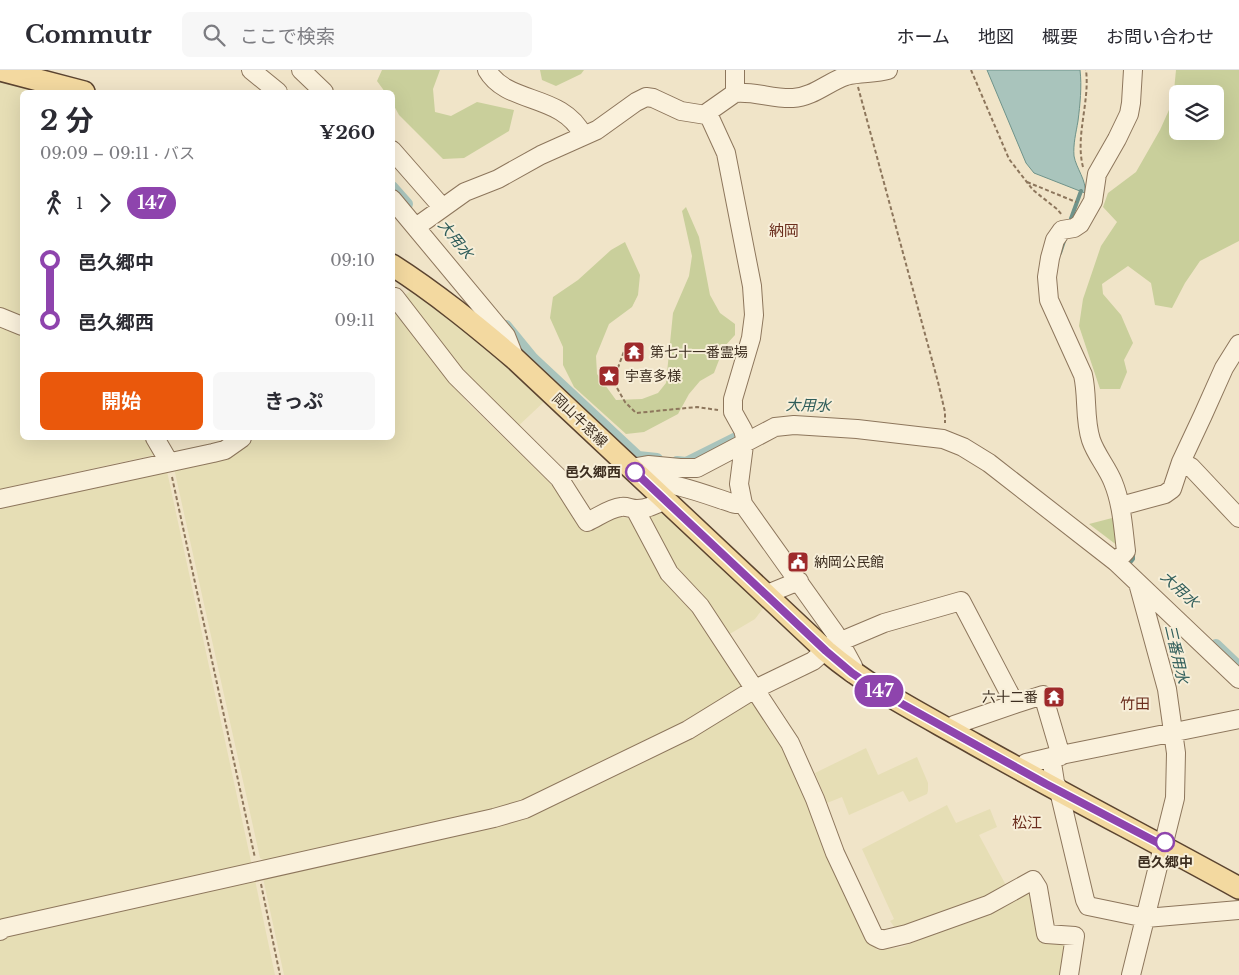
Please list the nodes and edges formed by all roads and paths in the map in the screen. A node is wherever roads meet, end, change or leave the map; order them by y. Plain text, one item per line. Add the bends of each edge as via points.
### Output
1 (0, 70) edge
2 (301, 70) edge
3 (487, 70) edge
4 (735, 70) edge
5 (888, 70) edge
6 (970, 70) edge
7 (1086, 70) edge
8 (1133, 70) edge
9 (856, 74) junction
10 (56, 77) edge
11 (261, 78) edge
12 (80, 90) edge
13 (276, 90) edge
14 (322, 90) edge
15 (735, 93) junction
16 (706, 115) junction
17 (583, 135) junction
18 (395, 153) edge
19 (1025, 181) junction
20 (1094, 184) junction
21 (1072, 201) dead end
22 (395, 202) edge
23 (442, 207) junction
24 (420, 224) junction
25 (1062, 230) junction
26 (395, 267) edge
27 (414, 278) junction
28 (395, 297) edge
29 (395, 299) edge
30 (0, 317) edge
31 (20, 325) edge
32 (1239, 344) edge
33 (626, 346) dead end
34 (515, 359) junction
35 (733, 412) junction
36 (944, 434) junction
37 (744, 436) junction
38 (156, 440) edge
39 (239, 440) edge
40 (169, 462) junction
41 (1182, 462) junction
42 (631, 468) junction
43 (647, 484) junction
44 (0, 499) edge
45 (664, 500) junction
46 (743, 504) junction
47 (1121, 506) junction
48 (635, 509) junction
49 (1239, 518) edge
50 (1119, 558) junction
51 (799, 581) junction
52 (1138, 582) junction
53 (768, 597) junction
54 (832, 647) junction
55 (1239, 680) edge
56 (753, 690) junction
57 (1015, 704) junction
58 (1239, 719) edge
59 (951, 731) junction
60 (1173, 733) junction
61 (1056, 756) junction
62 (1022, 770) junction
63 (1059, 791) junction
64 (1164, 846) junction
65 (258, 871) junction
66 (1239, 888) edge
67 (1239, 910) edge
68 (1146, 918) junction
69 (0, 931) edge
70 (280, 975) edge
71 (1069, 975) edge
72 (1131, 975) edge

1 - 10 main road
2 - 14 street
3 - 17 street via 498,84 556,108 578,124
4 - 15 street
5 - 9 street
6 - 19 path via 1009,159
7 - 20 path via 1080,155 1085,174
8 - 20 street via 1129,114 1096,174
9 - 15 street via 794,98
9 - 36 path via 938,382 945,412
10 - 12 main road
11 - 13 street
15 - 16 street
16 - 17 street via 681,111 646,97 597,130
16 - 35 street via 726,153 752,286 754,315 751,338 733,399
17 - 23 street via 498,179 465,192
18 - 23 street
19 - 21 path
19 - 25 path via 1062,213
20 - 25 street via 1093,201 1080,224
22 - 24 street
23 - 24 street
24 - 34 street via 506,336
25 - 47 street via 1050,258 1047,277 1049,300 1083,375 1092,441 1113,480
26 - 27 main road, 岡山牛窓線
27 - 28 street
27 - 34 main road, 岡山牛窓線
29 - 48 street via 456,376 559,478 588,522 619,507
30 - 31 street
32 - 41 street via 1224,368
33 - 35 path via 613,381 625,402 636,413 696,406
34 - 42 main road, 岡山牛窓線
35 - 37 street
36 - 37 street via 794,425
36 - 50 street
37 - 42 street via 697,468 648,465
37 - 46 street via 739,484
38 - 40 street
39 - 40 street via 225,450
40 - 44 street
40 - 65 path
41 - 47 street via 1172,489 1165,494
41 - 49 street via 1191,467
42 - 43 main road, 岡山牛窓線
43 - 45 main road, 岡山牛窓線
43 - 46 street via 675,486
45 - 48 street
45 - 53 main road, 岡山牛窓線
46 - 51 street
47 - 50 street via 1126,550
48 - 56 street via 669,573 700,606
50 - 52 street
51 - 53 street via 772,592
51 - 54 street
52 - 55 street
52 - 60 street via 1167,689
53 - 54 main road, 岡山牛窓線
54 - 56 street
54 - 57 street via 884,623 961,601
54 - 59 main road, 岡山牛窓線 via 852,673
56 - 65 street via 688,730 525,809
56 - 71 street via 790,743 835,853 874,936 882,940 907,934 988,904 1033,880 1038,888 1046,934 1075,936
57 - 59 street via 954,725
57 - 61 street via 1043,695
58 - 60 street
59 - 62 main road, 岡山牛窓線
60 - 61 street
60 - 64 street via 1175,798
61 - 62 street via 1026,763
61 - 63 street via 1055,782
62 - 63 main road, 岡山牛窓線
63 - 64 main road, 岡山牛窓線
63 - 68 street via 1088,906
64 - 66 main road, 岡山牛窓線
64 - 68 street
65 - 69 street
65 - 70 path
67 - 68 street
68 - 72 street

